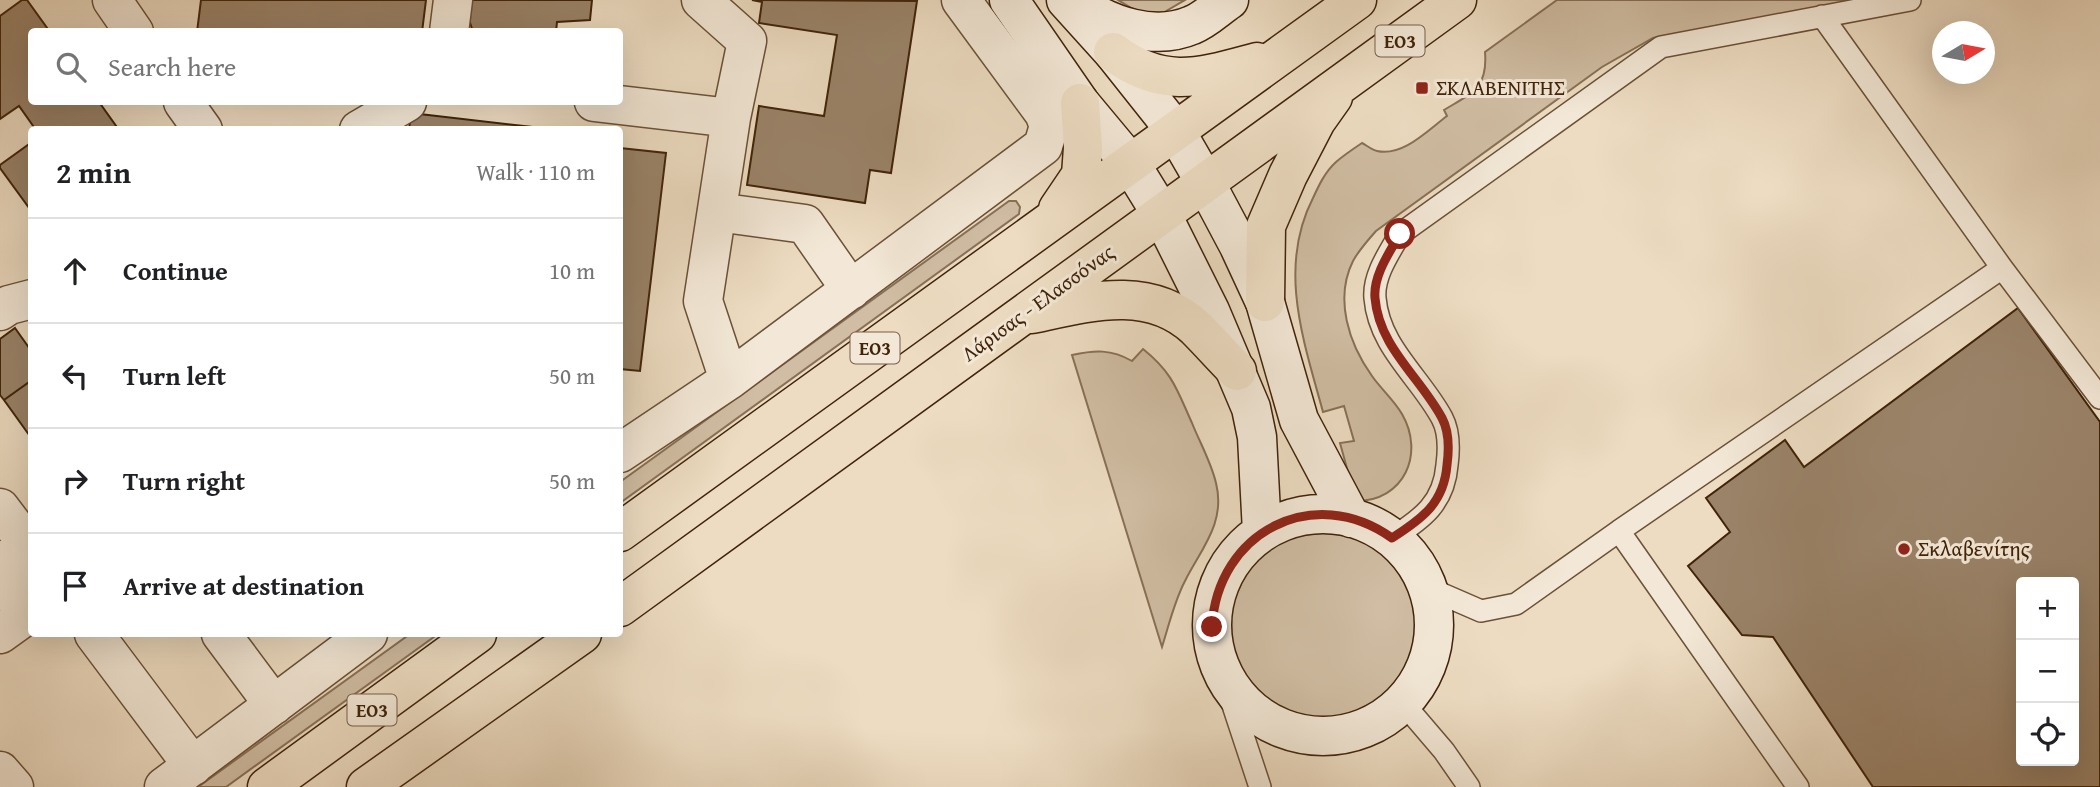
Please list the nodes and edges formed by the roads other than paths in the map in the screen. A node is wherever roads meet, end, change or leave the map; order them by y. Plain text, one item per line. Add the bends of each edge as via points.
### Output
1 (112, 0) edge
2 (453, 0) edge
3 (701, 0) edge
4 (961, 0) edge
5 (1009, 0) edge
6 (1066, 0) edge
7 (1073, 0) edge
8 (1229, 0) edge
9 (1357, 0) edge
10 (1457, 0) edge
11 (1910, 0) edge
12 (1822, 16) junction
13 (131, 28) edge
14 (450, 28) edge
15 (1113, 52) junction
16 (1276, 58) junction
17 (1342, 82) junction
18 (1080, 103) junction
19 (185, 105) edge
20 (402, 105) edge
21 (620, 105) edge
22 (731, 118) junction
23 (200, 126) edge
24 (366, 126) edge
25 (1175, 131) junction
26 (1130, 163) junction
27 (1206, 182) junction
28 (716, 212) junction
29 (1162, 215) junction
30 (1053, 217) junction
31 (2002, 268) junction
32 (851, 290) junction
33 (28, 300) edge
34 (1265, 302) junction
35 (0, 311) edge
36 (1016, 317) junction
37 (1237, 371) junction
38 (729, 380) junction
39 (2100, 398) edge
40 (623, 451) edge
41 (0, 508) edge
42 (1351, 518) junction
43 (623, 530) edge
44 (1619, 531) junction
45 (1262, 532) junction
46 (1392, 538) junction
47 (28, 545) edge
48 (0, 560) edge
49 (1427, 588) junction
50 (0, 591) edge
51 (623, 605) edge
52 (28, 614) edge
53 (0, 634) edge
54 (96, 637) edge
55 (222, 637) edge
56 (364, 637) edge
57 (473, 637) edge
58 (578, 637) edge
59 (1219, 663) junction
60 (1403, 703) junction
61 (274, 705) junction
62 (0, 771) edge
63 (178, 776) edge
64 (14, 787) edge
65 (267, 787) edge
66 (366, 787) edge
67 (1260, 787) edge
68 (1469, 787) edge
69 (1798, 787) edge

1 - 13 street
2 - 14 street
3 - 22 street via 747,41
4 - 32 street via 1044,113 1049,126 1046,139 1037,151
5 - 18 street
6 - 15 street
7 - 8 street via 1113,21 1159,33 1196,24
9 - 16 highway, ΕΟ3
10 - 17 highway, Λάρισας - Ελασσόνας / ΕΟ3
11 - 12 lane
12 - 31 lane
12 - 46 lane via 1661,47 1400,234 1381,267 1374,296 1381,327 1443,420 1449,448 1446,478 1438,498 1423,518
15 - 16 highway via 1151,74 1176,77
15 - 25 street
16 - 25 highway, ΕΟ3
17 - 27 highway, Λάρισας - Ελασσόνας / ΕΟ3
17 - 34 highway via 1288,175 1266,226
18 - 26 street
18 - 30 highway via 1081,175
19 - 23 street
20 - 24 street
21 - 22 street
22 - 28 street
25 - 26 highway, ΕΟ3
25 - 27 street
26 - 29 street
26 - 30 highway, ΕΟ3
27 - 29 highway, Λάρισας - Ελασσόνας / ΕΟ3
27 - 34 street
28 - 32 street via 805,224
28 - 38 street via 703,301
29 - 36 highway, Λάρισας - Ελασσόνας / ΕΟ3
29 - 37 street
30 - 43 highway, ΕΟ3
31 - 39 lane
31 - 44 lane
32 - 38 street
33 - 35 street
34 - 42 street via 1299,420
36 - 37 highway via 1088,302 1145,301 1170,310 1194,327
36 - 51 highway, Λάρισας - Ελασσόνας / ΕΟ3
37 - 45 street via 1257,437
38 - 40 street
41 - 47 street
42 - 45 street via 1306,515
42 - 46 street
44 - 49 lane via 1516,604 1481,611
44 - 69 lane
45 - 59 street via 1236,557 1218,590 1212,627
46 - 49 street via 1413,560
48 - 50 street via 15,580
49 - 60 street via 1434,618 1432,649 1421,678
52 - 53 street
54 - 63 street
55 - 61 street
56 - 61 street
57 - 65 highway, ΕΟ3
58 - 66 highway
59 - 60 street via 1250,709 1282,729 1300,734 1318,737 1356,732
59 - 67 lane
60 - 68 lane
61 - 63 street
62 - 64 street

